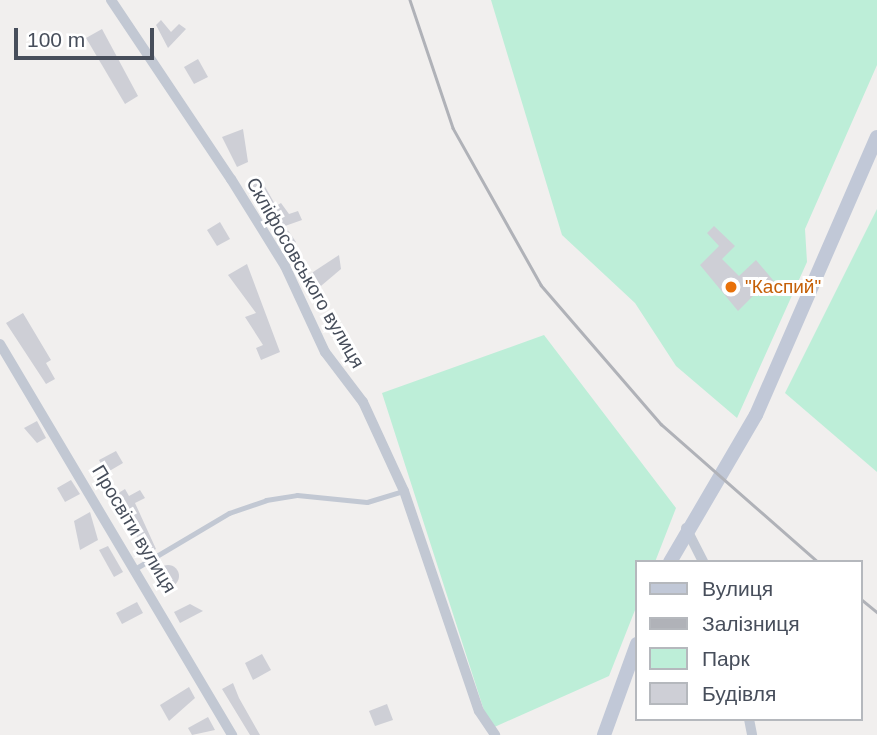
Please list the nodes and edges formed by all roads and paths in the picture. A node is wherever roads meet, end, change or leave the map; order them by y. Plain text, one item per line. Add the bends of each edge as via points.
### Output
1 (111, 0) edge
2 (877, 137) edge
3 (0, 344) edge
4 (404, 491) junction
5 (686, 528) junction
6 (671, 560) edge
7 (703, 560) edge
8 (138, 567) junction
9 (636, 647) edge
10 (232, 735) edge
11 (495, 735) edge
12 (604, 735) edge

1 - 4 street, Скліфосовського вулиця via 285,266 325,352 363,402
2 - 5 main road via 756,415
3 - 8 street, Просвіти вулиця
4 - 8 lane via 368,502 298,495 267,500 229,513
4 - 11 street, Скліфосовського вулиця via 479,711
5 - 6 main road
5 - 7 street
8 - 10 street, Просвіти вулиця
9 - 12 main road

